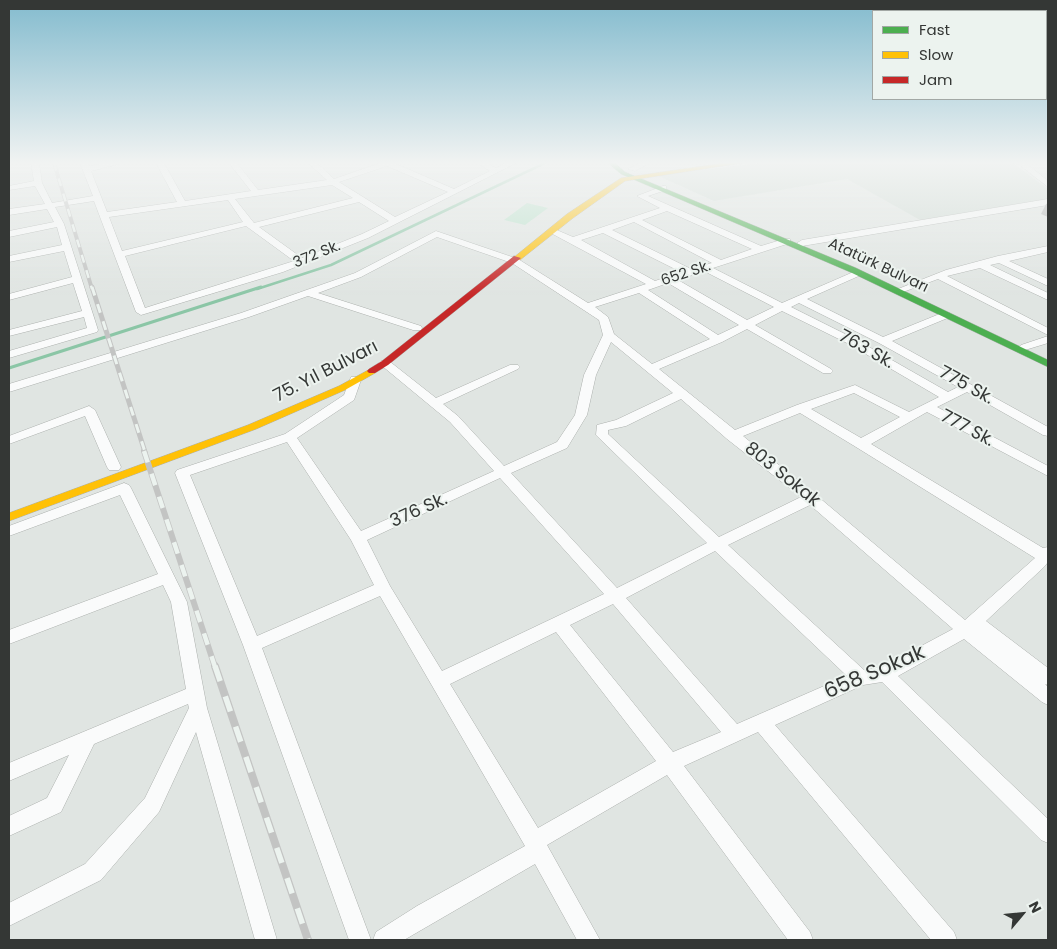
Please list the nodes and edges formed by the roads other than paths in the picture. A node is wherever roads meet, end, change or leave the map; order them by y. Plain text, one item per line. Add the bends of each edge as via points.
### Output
1 (36, 207) edge
2 (50, 207) edge
3 (101, 207) edge
4 (159, 207) edge
5 (238, 207) edge
6 (324, 207) edge
7 (373, 207) edge
8 (423, 207) edge
9 (571, 207) edge
10 (583, 207) edge
11 (708, 207) edge
12 (719, 207) edge
13 (1016, 207) edge
14 (668, 208) joint
15 (9, 212) edge
16 (104, 215) junction
17 (634, 219) junction
18 (395, 221) junction
19 (60, 224) junction
20 (250, 224) junction
21 (605, 230) junction
22 (552, 231) junction
23 (9, 234) edge
24 (573, 240) junction
25 (786, 241) junction
26 (802, 243) junction
27 (67, 247) junction
28 (1048, 249) edge
29 (761, 250) junction
30 (119, 254) junction
31 (9, 259) edge
32 (511, 260) junction
33 (998, 260) junction
34 (300, 261) junction
35 (720, 263) junction
36 (980, 264) junction
37 (705, 268) junction
38 (690, 273) junction
39 (858, 273) junction
40 (939, 276) junction
41 (76, 279) junction
42 (670, 280) junction
43 (1048, 284) edge
44 (655, 285) junction
45 (903, 289) junction
46 (641, 290) junction
47 (308, 293) junction
48 (9, 297) edge
49 (1048, 297) edge
50 (800, 299) junction
51 (586, 307) junction
52 (781, 307) junction
53 (87, 313) junction
54 (946, 315) junction
55 (747, 325) junction
56 (417, 328) junction
57 (1048, 332) edge
58 (9, 333) edge
59 (609, 335) junction
60 (1048, 339) edge
61 (718, 340) junction
62 (883, 341) junction
63 (1025, 347) junction
64 (9, 356) edge
65 (1048, 358) edge
66 (385, 363) junction
67 (1048, 364) edge
68 (514, 367) dead end
69 (649, 369) junction
70 (828, 371) dead end
71 (355, 380) junction
72 (9, 388) edge
73 (968, 388) junction
74 (681, 394) junction
75 (948, 397) junction
76 (435, 403) junction
77 (927, 407) junction
78 (802, 408) junction
79 (910, 417) junction
80 (1048, 432) edge
81 (732, 436) junction
82 (290, 437) junction
83 (9, 440) edge
84 (860, 444) junction
85 (114, 467) junction
86 (503, 472) junction
87 (1048, 472) edge
88 (810, 498) junction
89 (9, 506) edge
90 (9, 517) edge
91 (9, 531) edge
92 (358, 538) junction
93 (717, 544) junction
94 (1046, 554) edge
95 (167, 577) junction
96 (383, 588) junction
97 (615, 596) junction
98 (558, 623) junction
99 (970, 626) junction
100 (9, 637) edge
101 (252, 645) junction
102 (885, 674) junction
103 (861, 678) junction
104 (1048, 678) edge
105 (438, 680) junction
106 (1048, 697) edge
107 (197, 701) junction
108 (762, 723) junction
109 (735, 735) junction
110 (88, 738) junction
111 (670, 763) junction
112 (9, 772) edge
113 (9, 826) edge
114 (1048, 833) edge
115 (536, 845) junction
116 (9, 915) edge
117 (266, 940) edge
118 (360, 940) edge
119 (384, 940) edge
120 (589, 940) edge
121 (802, 940) edge
122 (946, 940) edge

1 - 15 street
2 - 19 street
3 - 16 street
4 - 16 street
5 - 20 street
6 - 20 street
7 - 18 street
8 - 18 street, 372 Sk.
9 - 32 main road, 75. Yıl Bulvarı
10 - 22 main road, 75. Yıl Bulvarı
11 - 25 main road, Atatürk Bulvarı
12 - 26 main road, Atatürk Bulvarı
13 - 26 street
14 - 17 street
14 - 29 street
16 - 30 street
17 - 21 street
17 - 35 street
18 - 34 street, 372 Sk.
19 - 23 street
19 - 27 street
20 - 30 street
20 - 34 street
21 - 24 street
21 - 38 street
22 - 24 street
22 - 32 main road, 75. Yıl Bulvarı
24 - 44 street
25 - 29 street, 652 Sk.
25 - 39 main road, Atatürk Bulvarı
26 - 45 main road, Atatürk Bulvarı
27 - 31 street
27 - 41 street
28 - 33 street
29 - 35 street, 652 Sk.
30 - 34 street, 372 Sk. via 141,312
32 - 47 street, 803 Sokak via 436,234 358,275
32 - 51 street, 803 Sokak
32 - 56 main road, 75. Yıl Bulvarı
32 - 66 main road, 75. Yıl Bulvarı
33 - 36 street
33 - 43 street
35 - 37 street, 652 Sk.
36 - 40 street
36 - 49 street
37 - 38 street, 652 Sk.
37 - 52 street, 763 Sk.
38 - 42 street, 652 Sk.
39 - 50 street
39 - 54 main road, Atatürk Bulvarı
40 - 45 street
40 - 57 street
41 - 48 street
41 - 53 street
42 - 44 street, 652 Sk.
42 - 55 street
44 - 46 street, 652 Sk.
45 - 63 main road, Atatürk Bulvarı
46 - 51 street, 652 Sk.
46 - 61 street
47 - 56 street
47 - 72 street, 803 Sokak
50 - 52 street
50 - 62 street, 775 Sk.
51 - 59 street, 803 Sokak via 604,319
52 - 55 street
52 - 75 street, 763 Sk. via 851,341
53 - 58 street
53 - 64 street via 92,330
54 - 62 street
54 - 67 main road, Atatürk Bulvarı
55 - 61 street
55 - 70 street
56 - 85 main road, 75. Yıl Bulvarı via 343,379 294,401
59 - 69 street, 803 Sokak
59 - 86 street, 376 Sk. via 590,375 581,416 562,445
60 - 63 street
61 - 69 street
62 - 73 street, 775 Sk.
63 - 65 main road, Atatürk Bulvarı
66 - 71 main road, 75. Yıl Bulvarı
66 - 76 street
68 - 76 street
69 - 74 street, 803 Sokak
71 - 82 street via 350,397
71 - 90 main road, 75. Yıl Bulvarı via 252,427
73 - 75 street, 777 Sk.
73 - 80 street, 775 Sk.
74 - 81 street, 803 Sokak
74 - 93 street via 621,423 602,428 602,435
75 - 77 street, 777 Sk.
76 - 86 street
77 - 79 street
77 - 87 street, 777 Sk.
78 - 79 street via 855,389
78 - 81 street
78 - 84 street
79 - 84 street
81 - 88 street, 803 Sokak
82 - 92 street
82 - 101 street via 182,473
83 - 85 street via 89,410
84 - 94 street
85 - 89 main road, 75. Yıl Bulvarı
86 - 92 street, 376 Sk.
86 - 97 street
88 - 93 street
88 - 99 street, 803 Sokak
91 - 95 street via 124,488
92 - 96 street
93 - 97 street
93 - 103 street
94 - 99 street, 658 Sokak
95 - 100 street
95 - 107 street via 179,602
96 - 101 street
96 - 105 street
97 - 98 street
97 - 109 street
98 - 105 street
98 - 111 street
99 - 102 street, 658 Sokak
99 - 104 street
99 - 106 street, 803 Sokak
101 - 118 street
102 - 103 street, 658 Sokak
102 - 114 street
103 - 108 street, 658 Sokak
105 - 115 street
107 - 110 street
107 - 116 street via 152,805 93,872
107 - 117 street
108 - 109 street, 658 Sokak
108 - 122 street
109 - 111 street, 658 Sokak
110 - 112 street
110 - 113 street via 54,805
111 - 115 street, 658 Sokak
111 - 121 street
115 - 119 street, 658 Sokak
115 - 120 street

